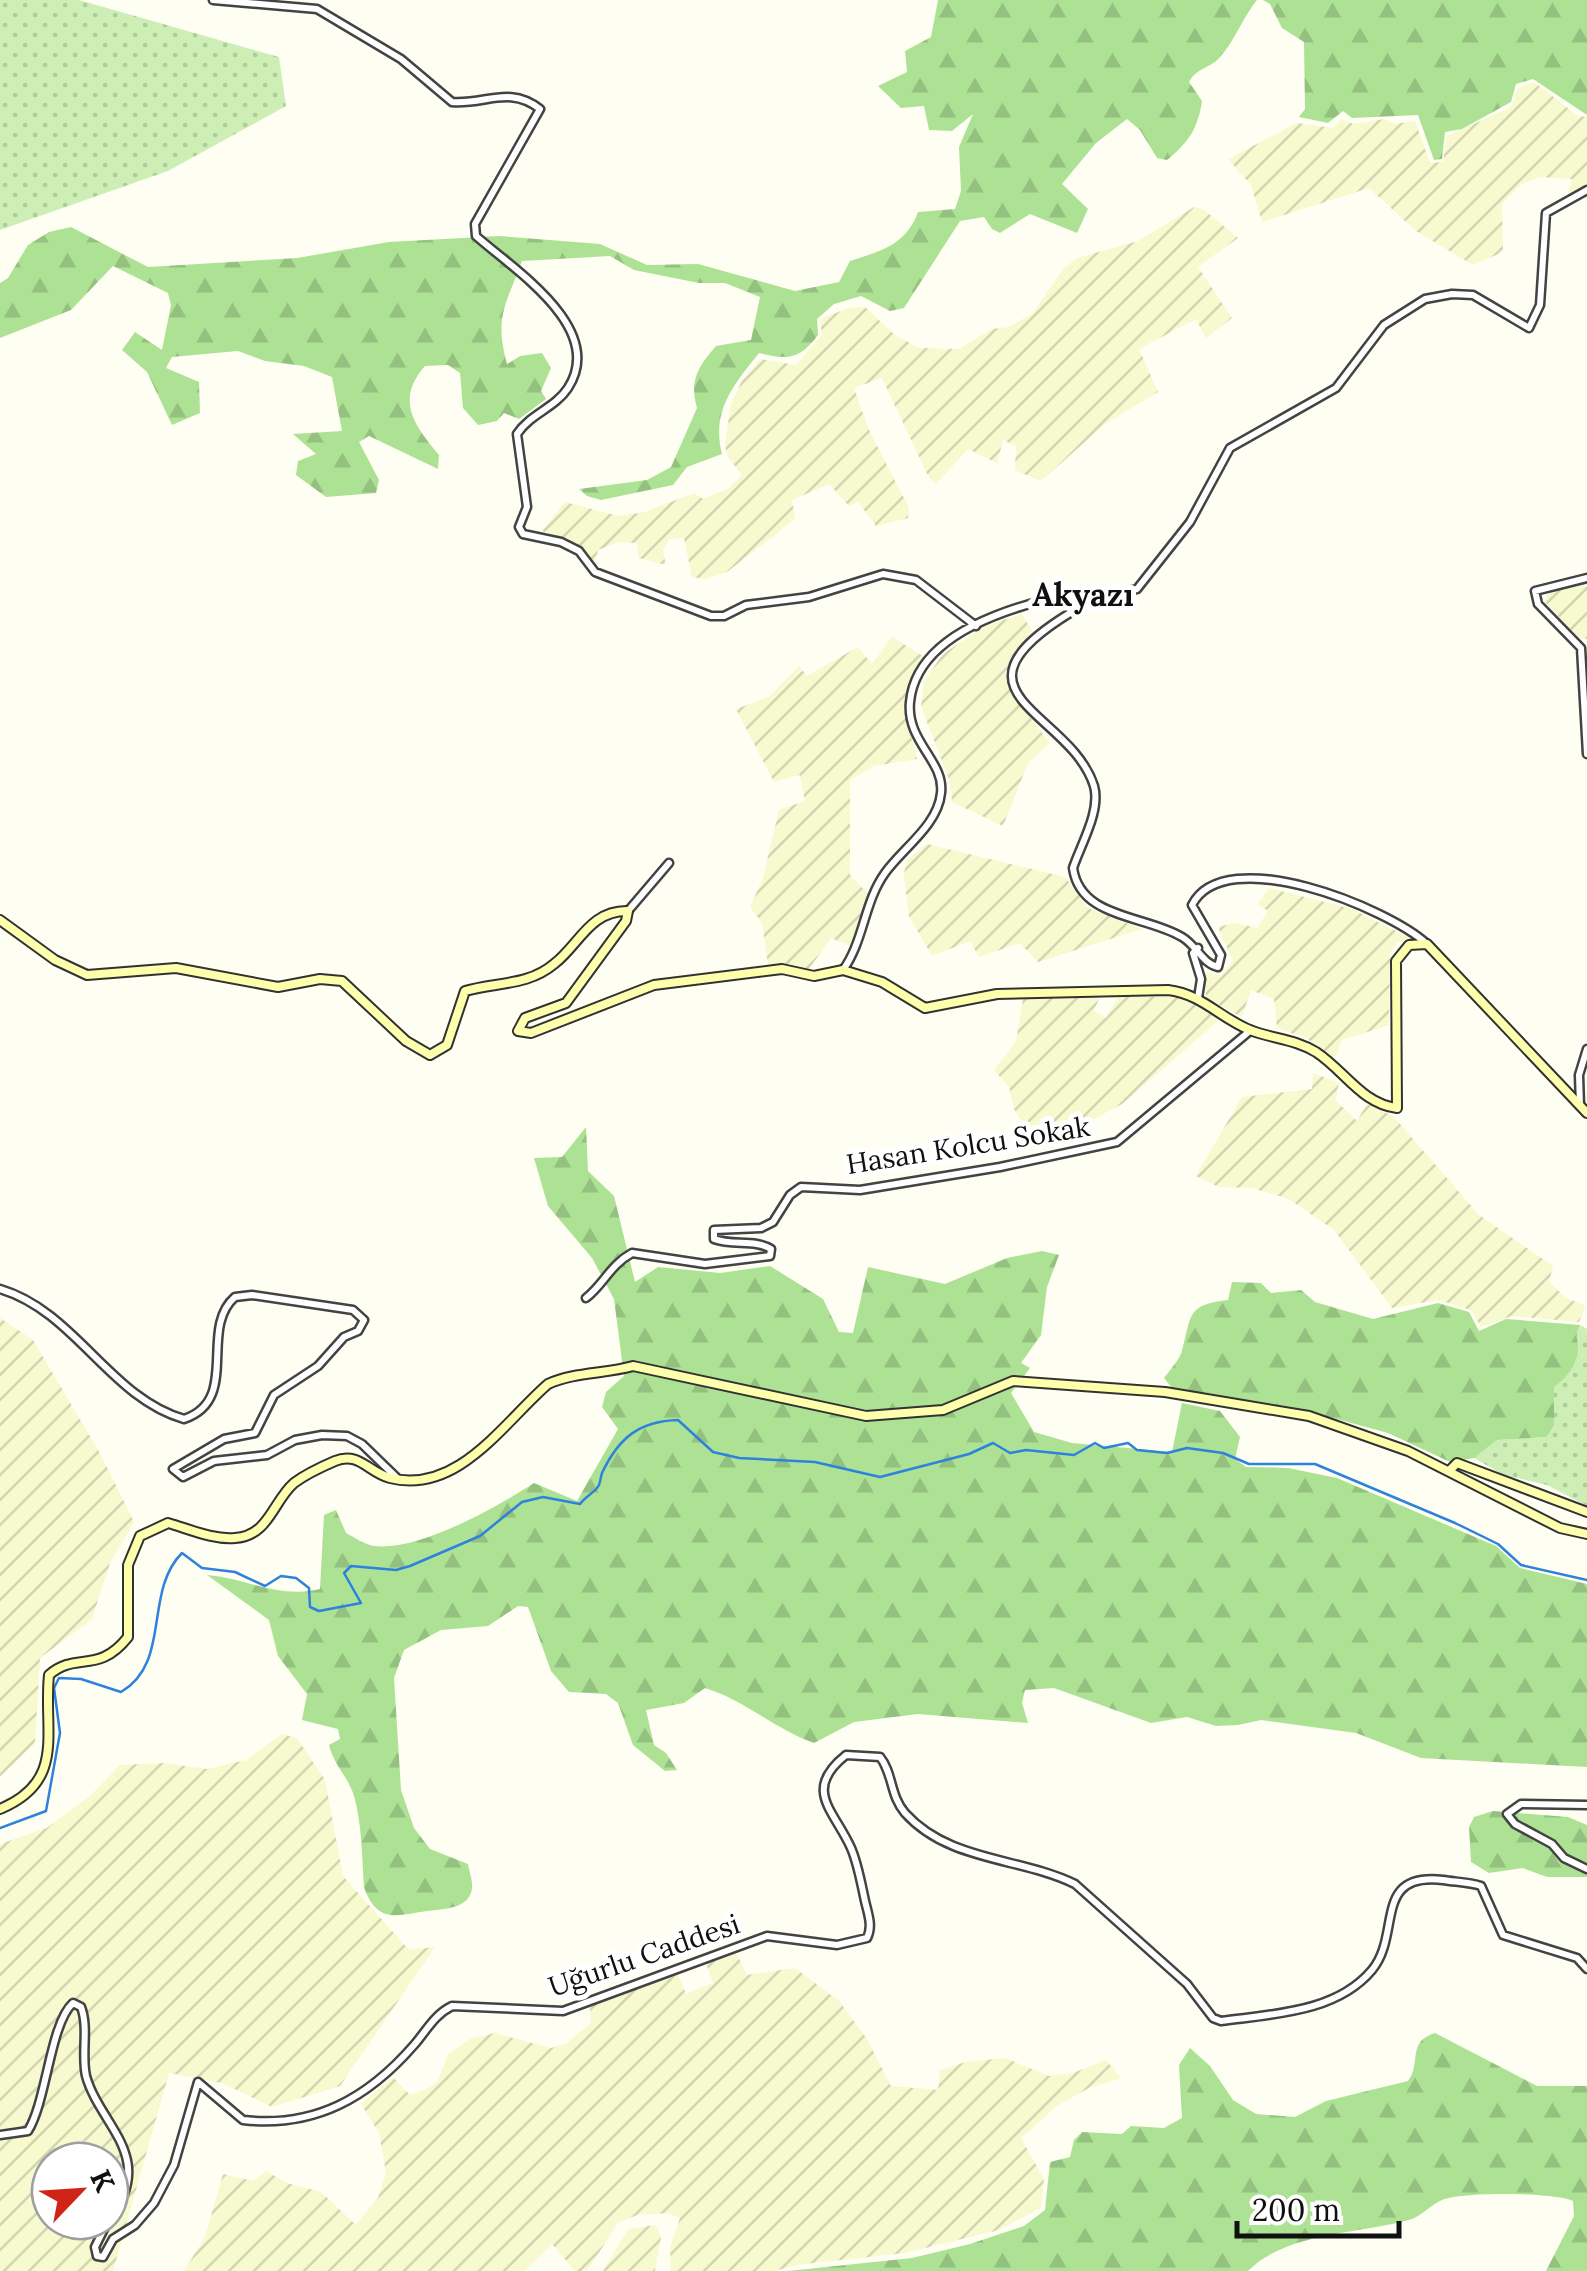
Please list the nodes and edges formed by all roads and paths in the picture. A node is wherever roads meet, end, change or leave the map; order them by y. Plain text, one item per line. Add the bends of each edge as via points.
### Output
1 (213, 0) edge
2 (1587, 190) edge
3 (1587, 578) edge
4 (1078, 598) junction
5 (976, 626) junction
6 (1587, 754) edge
7 (669, 863) dead end
8 (628, 911) junction
9 (0, 920) edge
10 (1427, 944) junction
11 (1198, 948) junction
12 (843, 970) junction
13 (1198, 998) junction
14 (1251, 1030) junction
15 (1587, 1049) edge
16 (1584, 1110) edge
17 (0, 1290) edge
18 (586, 1298) dead end
19 (1450, 1470) junction
20 (400, 1480) junction
21 (1587, 1512) edge
22 (1587, 1534) edge
23 (1587, 1806) edge
24 (0, 1809) edge
25 (1587, 1869) edge
26 (1587, 1968) edge
27 (0, 2135) edge
28 (122, 2141) edge
29 (130, 2228) edge
30 (98, 2241) edge
31 (112, 2241) edge

1 - 5 street via 318,9 401,59 452,102 504,96 526,98 540,109 475,224 476,236 545,298 576,345 570,384 516,434 527,507 523,534 561,542 595,572 712,616 809,598 884,574 916,580
2 - 4 street via 1546,213 1540,305 1529,328 1473,296 1425,299 1372,336 1336,388 1232,447 1190,522 1143,584
3 - 6 street via 1535,590 1538,604 1581,648
4 - 5 street via 1048,600
4 - 11 street via 1074,610 1026,647 1012,681 1037,720 1079,759 1095,789 1074,880 1098,905 1162,927
5 - 12 street via 947,641 914,684 911,726 942,779 941,796 929,822 878,884
7 - 8 street
8 - 9 main road via 597,920 538,975 465,991 447,1045 430,1055 342,981 320,978 278,987 176,968 87,974
8 - 12 main road via 566,1002 526,1018 518,1031 531,1033 654,985
10 - 11 street via 1364,905 1249,878 1214,883 1198,893 1192,905 1222,964 1210,966
10 - 14 main road via 1408,945 1396,961 1397,1108 1368,1100 1301,1043
10 - 16 main road
11 - 13 street
12 - 13 main road via 882,982 925,1008 997,994 1168,990
13 - 14 main road
14 - 18 street, Hasan Kolcu Sokak via 1116,1142 860,1190 801,1187 773,1222 714,1230 714,1239 729,1245 765,1244 770,1256 704,1264 632,1252
15 - 16 street via 1578,1075
17 - 20 street via 42,1308 143,1396 184,1419 206,1408 212,1395 221,1317 235,1297 353,1310 364,1320 358,1331 274,1395 257,1432 224,1440 173,1469 183,1477 232,1456 266,1455 296,1440 334,1436 362,1444
19 - 20 main road via 1309,1416 1165,1392 1014,1381 943,1410 866,1416 633,1366 564,1376 455,1470
19 - 21 main road via 1467,1463
19 - 22 main road via 1560,1528
20 - 24 main road via 354,1457 340,1458 296,1482 253,1534 218,1536 168,1523 140,1536 128,1565 128,1637 102,1661 59,1666 49,1675 46,1767 24,1799
23 - 25 street via 1521,1804 1507,1814
26 - 29 street, Uğurlu Caddesi via 1577,1958 1503,1936 1481,1886 1427,1878 1397,1893 1371,1972 1339,1996 1221,2021 1075,1884 934,1836 898,1804 880,1757 846,1755 827,1773 825,1806 854,1856 870,1924 867,1938 837,1944 767,1936 563,2011 452,2006 358,2099 318,2116 269,2122 232,2116 194,2084 186,2132 154,2204
27 - 28 street via 28,2131 36,2120 66,2012 74,2004 81,2007 89,2084
30 - 31 street, Uğurlu Caddesi via 97,2256

